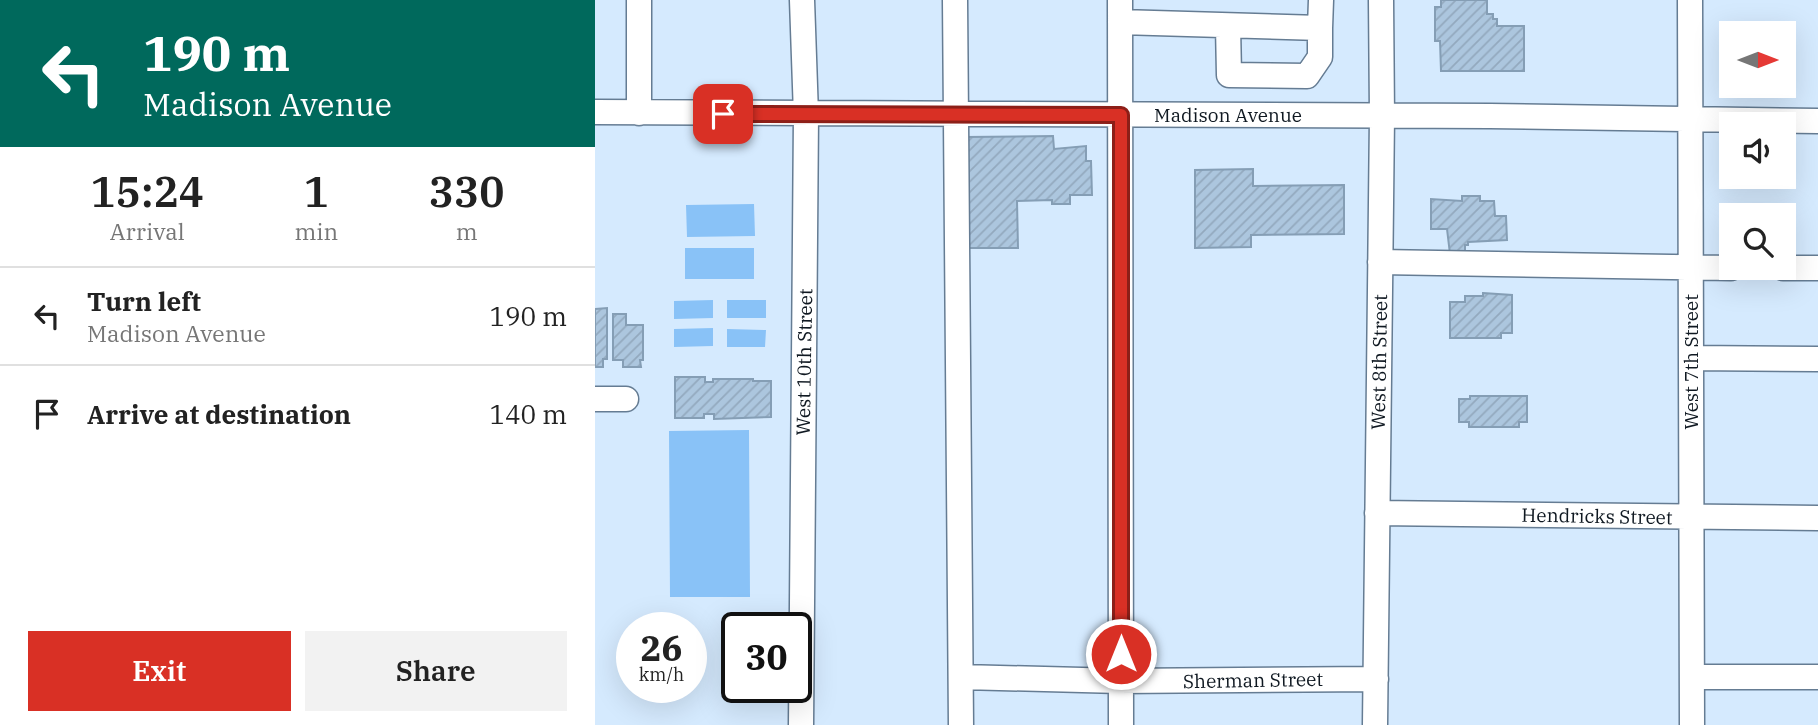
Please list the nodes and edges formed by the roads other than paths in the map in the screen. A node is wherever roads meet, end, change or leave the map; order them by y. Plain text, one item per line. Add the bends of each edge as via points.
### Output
1 (639, 0) edge
2 (802, 0) edge
3 (955, 0) edge
4 (1321, 0) edge
5 (1381, 0) edge
6 (1690, 0) edge
7 (1120, 11) edge
8 (1228, 26) junction
9 (1320, 28) junction
10 (1229, 75) junction
11 (595, 112) edge
12 (639, 113) junction
13 (806, 114) junction
14 (957, 115) junction
15 (1121, 115) junction
16 (1226, 116) junction
17 (1382, 116) junction
18 (1690, 119) junction
19 (1818, 121) edge
20 (1380, 262) junction
21 (1691, 268) junction
22 (1719, 268) edge
23 (1796, 268) edge
24 (1818, 268) edge
25 (1691, 358) junction
26 (1818, 359) edge
27 (595, 399) edge
28 (626, 399) dead end
29 (1377, 513) junction
30 (1692, 517) junction
31 (1818, 518) edge
32 (962, 677) junction
33 (1692, 677) junction
34 (1818, 677) edge
35 (1375, 679) junction
36 (1120, 681) junction
37 (801, 725) edge
38 (961, 725) edge
39 (1121, 725) edge
40 (1375, 725) edge
41 (1692, 725) edge

1 - 12 street
2 - 13 street, West 10th Street
3 - 14 street
4 - 9 street
5 - 17 street, West 8th Street
6 - 18 street, West 7th Street
7 - 8 street
7 - 15 street
8 - 9 street
8 - 10 street
9 - 10 street via 1321,57 1307,76
10 - 16 street
11 - 12 street, Madison Avenue
12 - 13 street, Madison Avenue
13 - 14 street, Madison Avenue
13 - 37 street, West 10th Street
14 - 15 street, Madison Avenue
14 - 32 street
15 - 16 street, Madison Avenue
15 - 36 street
16 - 17 street, Madison Avenue
17 - 18 street, Madison Avenue
17 - 20 street, West 8th Street
18 - 19 street, Madison Avenue
18 - 21 street, West 7th Street
20 - 21 street
20 - 29 street, West 8th Street
21 - 22 street
21 - 25 street, West 7th Street
23 - 24 street
25 - 26 street
25 - 30 street, West 7th Street
27 - 28 street
29 - 30 street, Hendricks Street
29 - 35 street, West 8th Street
30 - 31 street, Hendricks Street
30 - 33 street, West 7th Street
32 - 36 street, Sherman Street
32 - 38 street
33 - 34 street
33 - 41 street, West 7th Street
35 - 36 street, Sherman Street
35 - 40 street, West 8th Street
36 - 39 street

